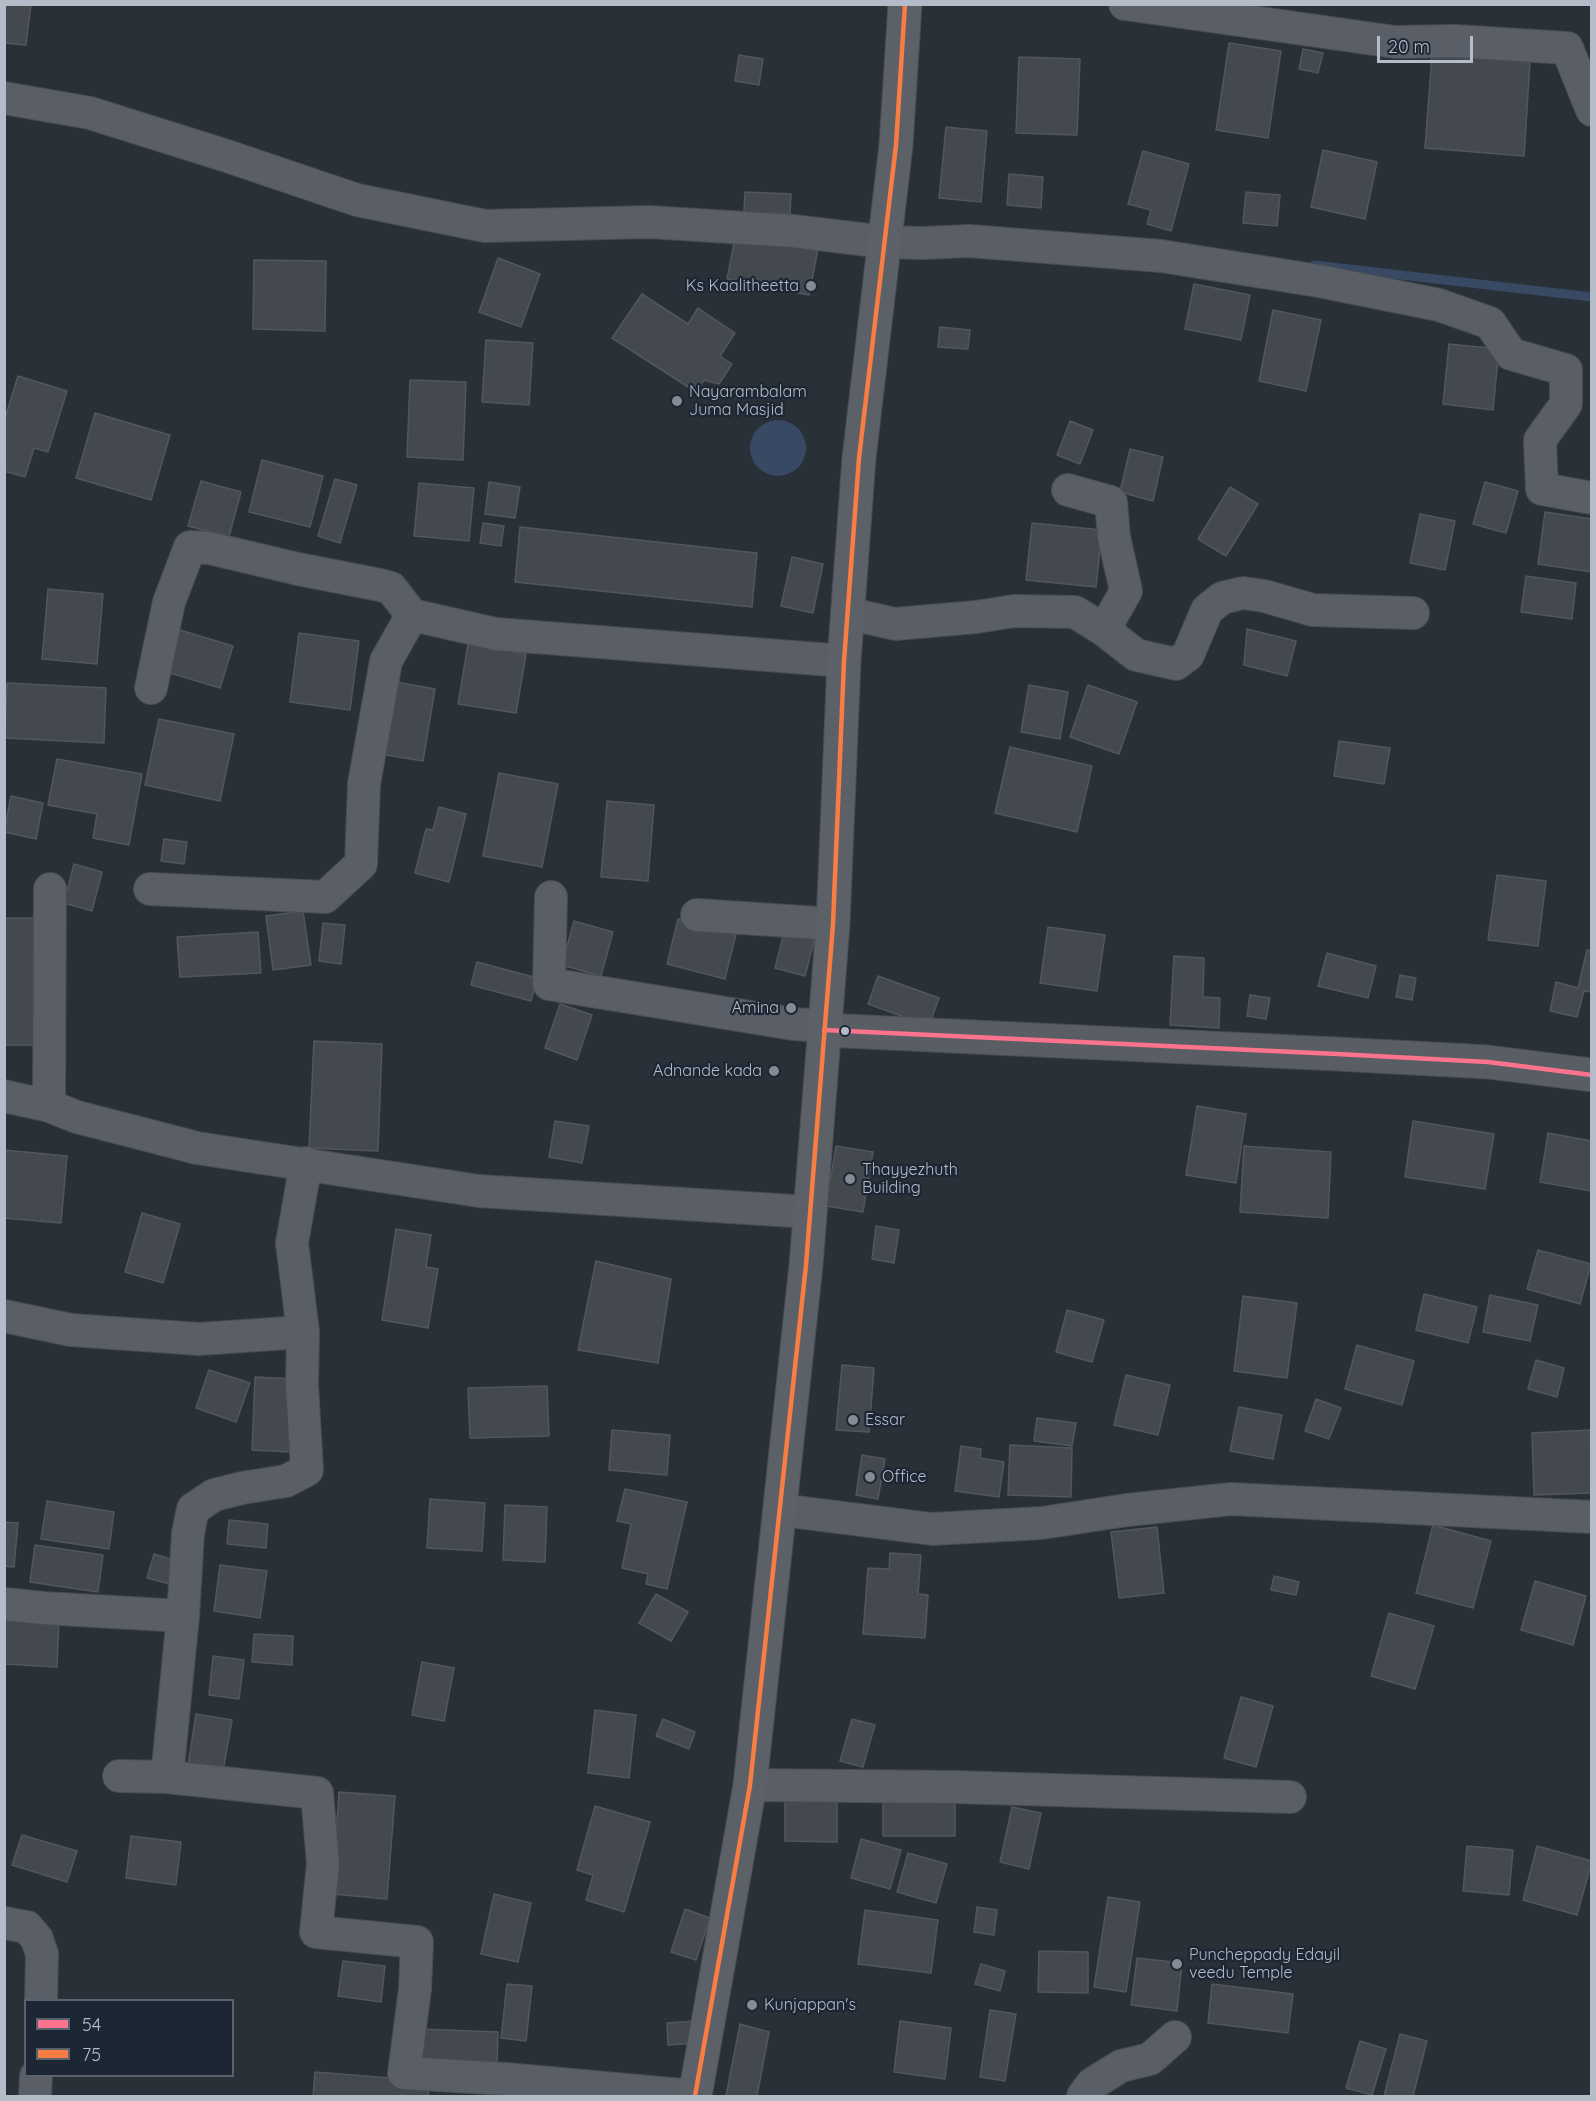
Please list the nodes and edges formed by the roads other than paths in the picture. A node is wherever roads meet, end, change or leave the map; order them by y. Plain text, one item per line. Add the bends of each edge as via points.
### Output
1 (905, 4) edge
2 (1125, 4) edge
3 (4, 99) edge
4 (1592, 110) edge
5 (885, 242) junction
6 (1068, 490) dead end
7 (1592, 498) edge
8 (847, 613) junction
9 (1413, 613) dead end
10 (412, 615) junction
11 (1104, 630) junction
12 (844, 661) junction
13 (151, 688) dead end
14 (50, 889) dead end
15 (150, 889) dead end
16 (551, 897) dead end
17 (697, 915) dead end
18 (833, 924) junction
19 (825, 1028) junction
20 (1592, 1075) edge
21 (4, 1096) edge
22 (49, 1107) junction
23 (306, 1164) junction
24 (808, 1212) junction
25 (4, 1316) edge
26 (303, 1332) junction
27 (781, 1510) junction
28 (1592, 1517) edge
29 (4, 1604) edge
30 (183, 1616) junction
31 (119, 1776) dead end
32 (167, 1777) junction
33 (750, 1785) junction
34 (1290, 1797) dead end
35 (4, 1923) edge
36 (41, 1999) edge
37 (1175, 2037) dead end
38 (36, 2077) edge
39 (35, 2097) edge
40 (694, 2097) edge
41 (1083, 2097) edge

1 - 5 main road
2 - 4 street via 1395,42 1455,41 1568,48
3 - 5 street via 90,113 357,200 485,226 649,222 793,231
5 - 7 street via 969,241 1161,256 1439,305 1490,323 1510,354 1566,370 1566,404 1540,440 1542,489
5 - 8 main road via 859,458
6 - 11 street via 1111,502 1126,591
8 - 11 street via 895,624 1014,611 1075,612
8 - 12 main road
9 - 11 street via 1313,610 1243,593 1222,598 1208,610 1188,655 1176,664 1136,655
10 - 12 street via 496,634
10 - 13 street via 391,588 190,547 169,602
10 - 15 street via 386,661 364,784 361,864 325,897
12 - 18 main road
14 - 22 street
16 - 19 street via 549,984
17 - 18 street
18 - 19 main road
19 - 20 street via 1488,1062
19 - 24 main road
21 - 22 street
22 - 23 street via 197,1148
23 - 24 street via 479,1191
23 - 26 street via 292,1243
24 - 27 main road
25 - 26 street via 71,1330 199,1339
26 - 30 street via 307,1470 286,1481 214,1495 193,1509
27 - 28 street via 932,1529 1042,1523 1127,1509 1231,1499
27 - 33 main road
29 - 30 street
30 - 32 street
31 - 32 street
32 - 40 street via 316,1793 322,1864 316,1932 417,1942 404,2073
33 - 34 street
33 - 40 main road
35 - 36 street via 27,1927 37,1940 42,1954
37 - 41 street via 1150,2059 1121,2066 1092,2084
38 - 39 street

